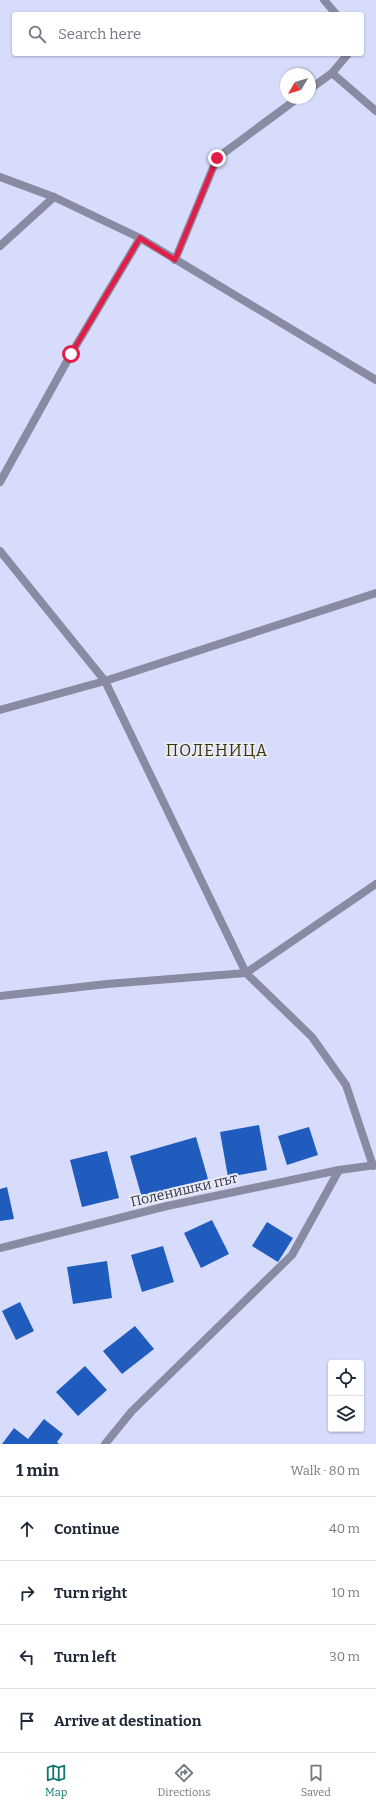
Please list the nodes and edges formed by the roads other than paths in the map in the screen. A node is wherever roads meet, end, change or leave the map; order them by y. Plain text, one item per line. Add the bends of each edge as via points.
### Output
1 (324, 0) edge
2 (334, 12) edge
3 (346, 56) edge
4 (332, 73) junction
5 (316, 85) edge
6 (290, 104) edge
7 (376, 111) edge
8 (0, 177) edge
9 (54, 197) junction
10 (140, 238) junction
11 (0, 246) edge
12 (175, 260) junction
13 (376, 380) edge
14 (0, 482) edge
15 (0, 551) edge
16 (376, 594) edge
17 (105, 681) junction
18 (0, 710) edge
19 (376, 884) edge
20 (246, 973) junction
21 (0, 996) edge
22 (374, 1166) edge
23 (339, 1170) junction
24 (0, 1248) edge
25 (106, 1444) edge

1 - 2 street
3 - 4 street
4 - 5 street
4 - 7 street
6 - 12 street via 217,158
8 - 9 street
9 - 10 street
9 - 11 street
10 - 12 street
10 - 14 street via 71,354
12 - 13 street
15 - 17 street
16 - 17 street
17 - 18 street
17 - 20 street
19 - 20 street
20 - 21 street
20 - 22 street via 312,1037 346,1085
22 - 23 street, Поленишки път
23 - 24 street, Поленишки път via 167,1206
23 - 25 street via 292,1256 132,1411

